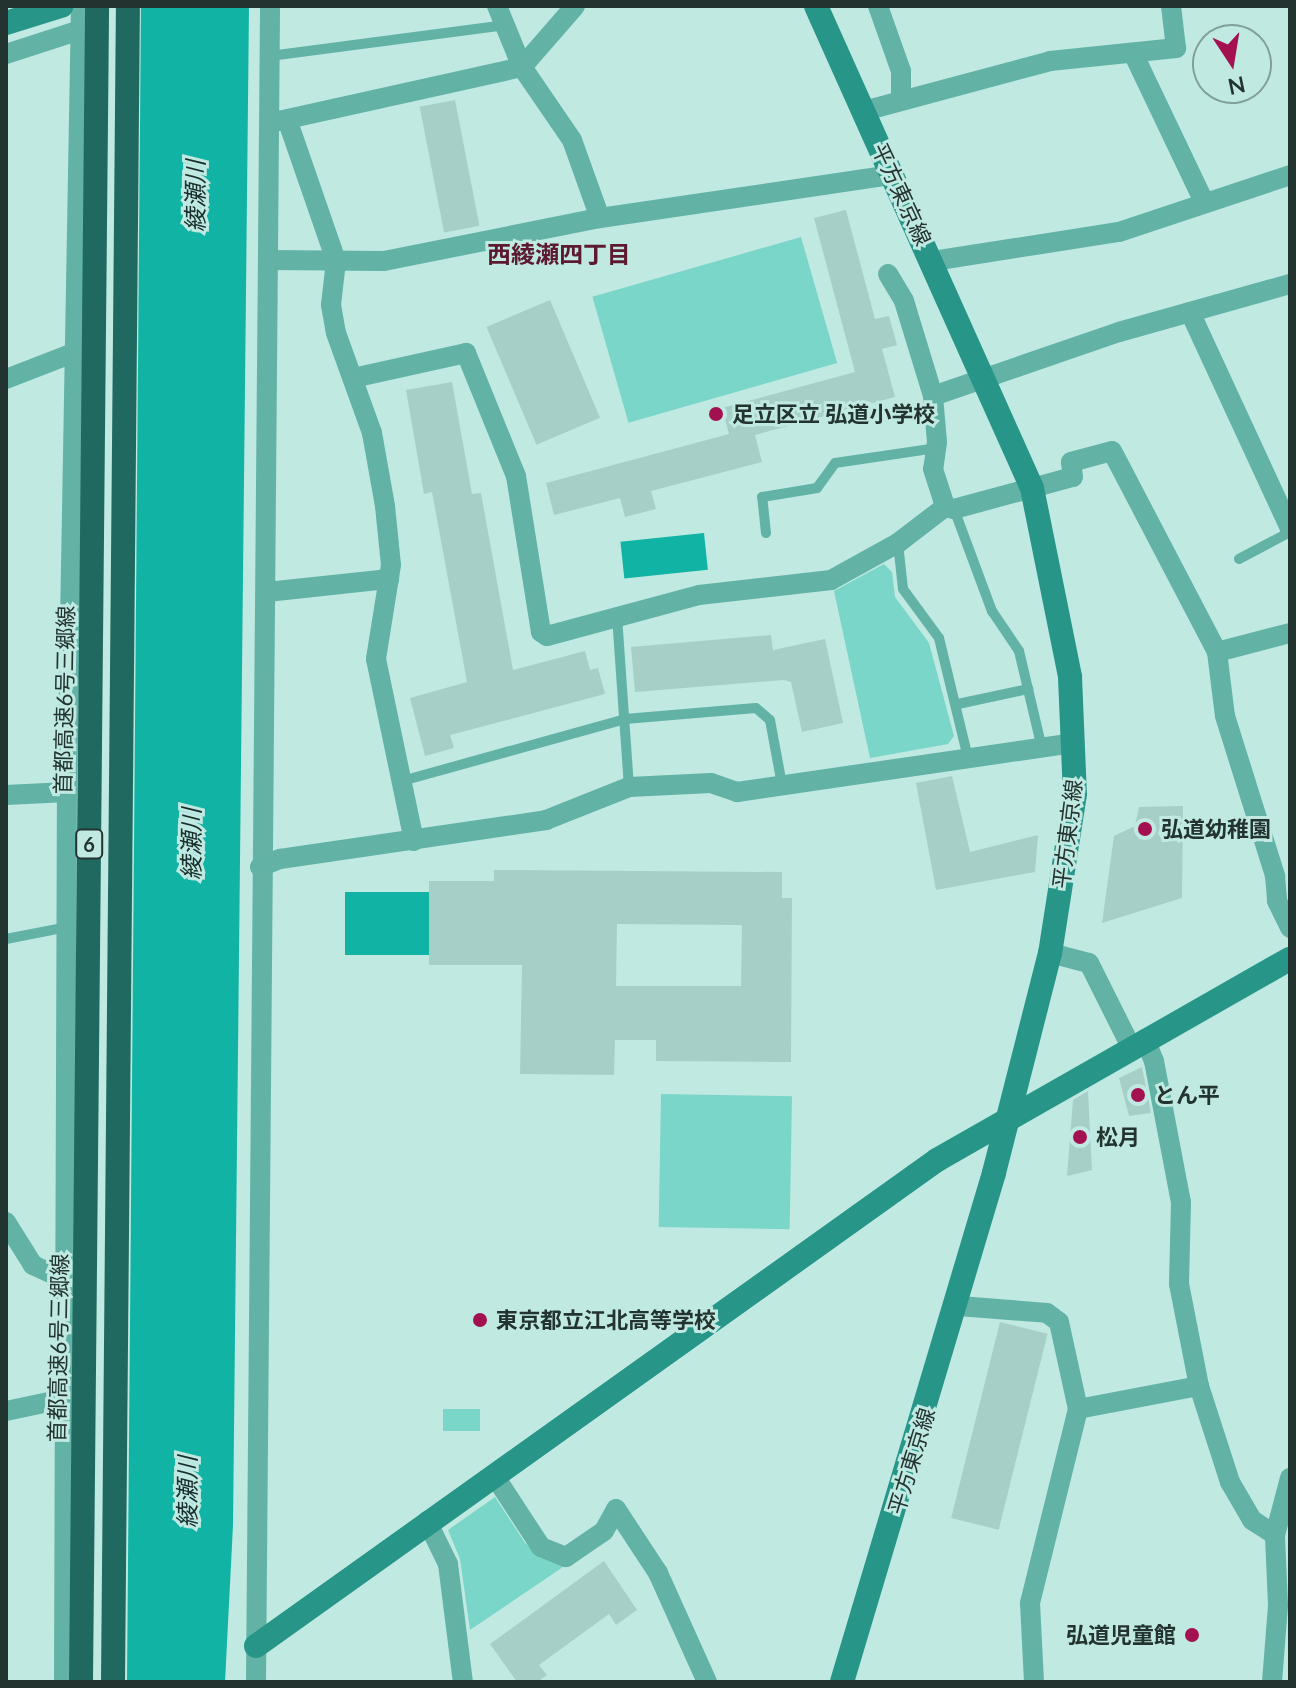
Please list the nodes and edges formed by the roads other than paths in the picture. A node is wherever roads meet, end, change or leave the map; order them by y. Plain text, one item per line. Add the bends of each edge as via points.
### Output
1 (61, 6) edge
2 (81, 6) edge
3 (97, 6) edge
4 (128, 6) edge
5 (270, 6) edge
6 (497, 6) edge
7 (575, 6) edge
8 (816, 6) edge
9 (878, 6) edge
10 (1171, 6) edge
11 (6, 23) edge
12 (506, 25) junction
13 (80, 30) junction
14 (1133, 53) junction
15 (6, 54) edge
16 (270, 56) junction
17 (522, 67) junction
18 (901, 99) junction
19 (864, 111) junction
20 (279, 122) junction
21 (892, 175) junction
22 (1290, 175) edge
23 (1203, 200) junction
24 (600, 218) junction
25 (268, 260) junction
26 (336, 261) junction
27 (933, 261) junction
28 (888, 274) dead end
29 (1290, 284) edge
30 (1190, 312) junction
31 (73, 353) junction
32 (353, 378) junction
33 (986, 378) junction
34 (6, 379) edge
35 (933, 396) junction
36 (936, 448) junction
37 (1032, 488) junction
38 (949, 508) junction
39 (1290, 530) edge
40 (766, 533) dead end
41 (898, 543) junction
42 (1239, 559) dead end
43 (389, 579) junction
44 (267, 592) junction
45 (617, 616) junction
46 (1290, 633) edge
47 (1217, 652) junction
48 (1028, 689) junction
49 (958, 704) junction
50 (625, 719) junction
51 (1074, 743) junction
52 (1042, 748) junction
53 (968, 758) junction
54 (402, 781) junction
55 (782, 785) junction
56 (629, 787) junction
57 (67, 792) junction
58 (6, 795) edge
59 (414, 841) junction
60 (260, 867) junction
61 (69, 926) junction
62 (1290, 928) edge
63 (6, 939) edge
64 (1050, 953) junction
65 (1290, 959) edge
66 (1138, 1043) junction
67 (1007, 1123) junction
68 (6, 1222) edge
69 (65, 1280) junction
70 (959, 1306) junction
71 (1199, 1386) junction
72 (63, 1399) junction
73 (1078, 1409) junction
74 (6, 1411) edge
75 (494, 1475) junction
76 (1290, 1478) edge
77 (427, 1521) junction
78 (1275, 1535) junction
79 (1284, 1605) edge
80 (256, 1646) junction
81 (64, 1682) edge
82 (81, 1682) edge
83 (113, 1682) edge
84 (256, 1682) edge
85 (463, 1682) edge
86 (707, 1682) edge
87 (842, 1682) edge
88 (1034, 1682) edge
89 (1272, 1682) edge

1 - 11 main road
2 - 13 street
3 - 82 highway, 首都高速6号三郷線 / 6
4 - 83 highway, 6
5 - 16 street
6 - 12 street
7 - 17 street
8 - 19 main road, 平方東京線
9 - 18 street via 901,71
10 - 14 street via 1176,48
12 - 16 lane
12 - 17 street
13 - 15 street
13 - 31 street
14 - 18 street via 1050,61
14 - 23 street
16 - 20 street
17 - 20 street
17 - 24 street via 572,140
18 - 19 street
19 - 21 main road, 平方東京線
20 - 25 street
20 - 26 street
21 - 24 street
21 - 27 main road, 平方東京線
22 - 23 street
23 - 27 street via 1119,232
24 - 26 street via 384,261
25 - 26 street
25 - 44 street
26 - 32 street via 331,305
27 - 33 main road, 平方東京線
28 - 35 street via 904,301
29 - 30 street
30 - 33 street
30 - 39 street
31 - 34 street
31 - 57 street
32 - 43 street via 372,433 385,506
32 - 45 street via 466,353 516,476 541,632 547,636
33 - 35 street
33 - 37 main road, 平方東京線
35 - 36 street
36 - 38 street via 933,469
36 - 40 lane via 835,463 817,488 762,497
37 - 38 street
37 - 47 street via 1073,477 1071,462 1112,451
37 - 51 main road, 平方東京線 via 1060,610
38 - 41 street
38 - 48 lane via 992,611 1019,651
39 - 42 lane
41 - 45 street via 831,580 699,595
41 - 49 lane via 903,589 939,638
43 - 44 street
43 - 54 street via 376,659
44 - 60 street
45 - 50 lane
46 - 47 street
47 - 62 street via 1225,716 1275,876 1277,901
48 - 49 lane
48 - 52 lane
49 - 53 lane
50 - 54 lane
50 - 55 lane via 765,712
50 - 56 lane
51 - 52 street
51 - 64 main road, 平方東京線 via 1075,794
52 - 53 street
53 - 55 street
54 - 59 street
55 - 56 street via 737,792 711,783
56 - 59 street via 546,820
57 - 58 street
57 - 61 street
59 - 60 street via 280,859
60 - 80 street
61 - 63 lane
61 - 69 street
64 - 66 street via 1089,963
64 - 67 main road, 平方東京線
65 - 66 main road
66 - 67 main road
66 - 71 street via 1154,1061 1181,1202 1179,1284
67 - 70 main road, 平方東京線
67 - 75 main road via 937,1160
68 - 69 street via 33,1265
69 - 72 street
70 - 73 street via 1047,1313 1059,1322
70 - 87 main road, 平方東京線
71 - 73 street
71 - 78 street via 1230,1482 1252,1520
72 - 74 street
72 - 81 street
73 - 88 street via 1030,1603
75 - 77 main road
75 - 86 street via 541,1547 566,1557 604,1531 616,1509 658,1573
76 - 78 street
77 - 80 main road
77 - 85 street via 448,1564
78 - 79 street
79 - 89 street
80 - 84 street

